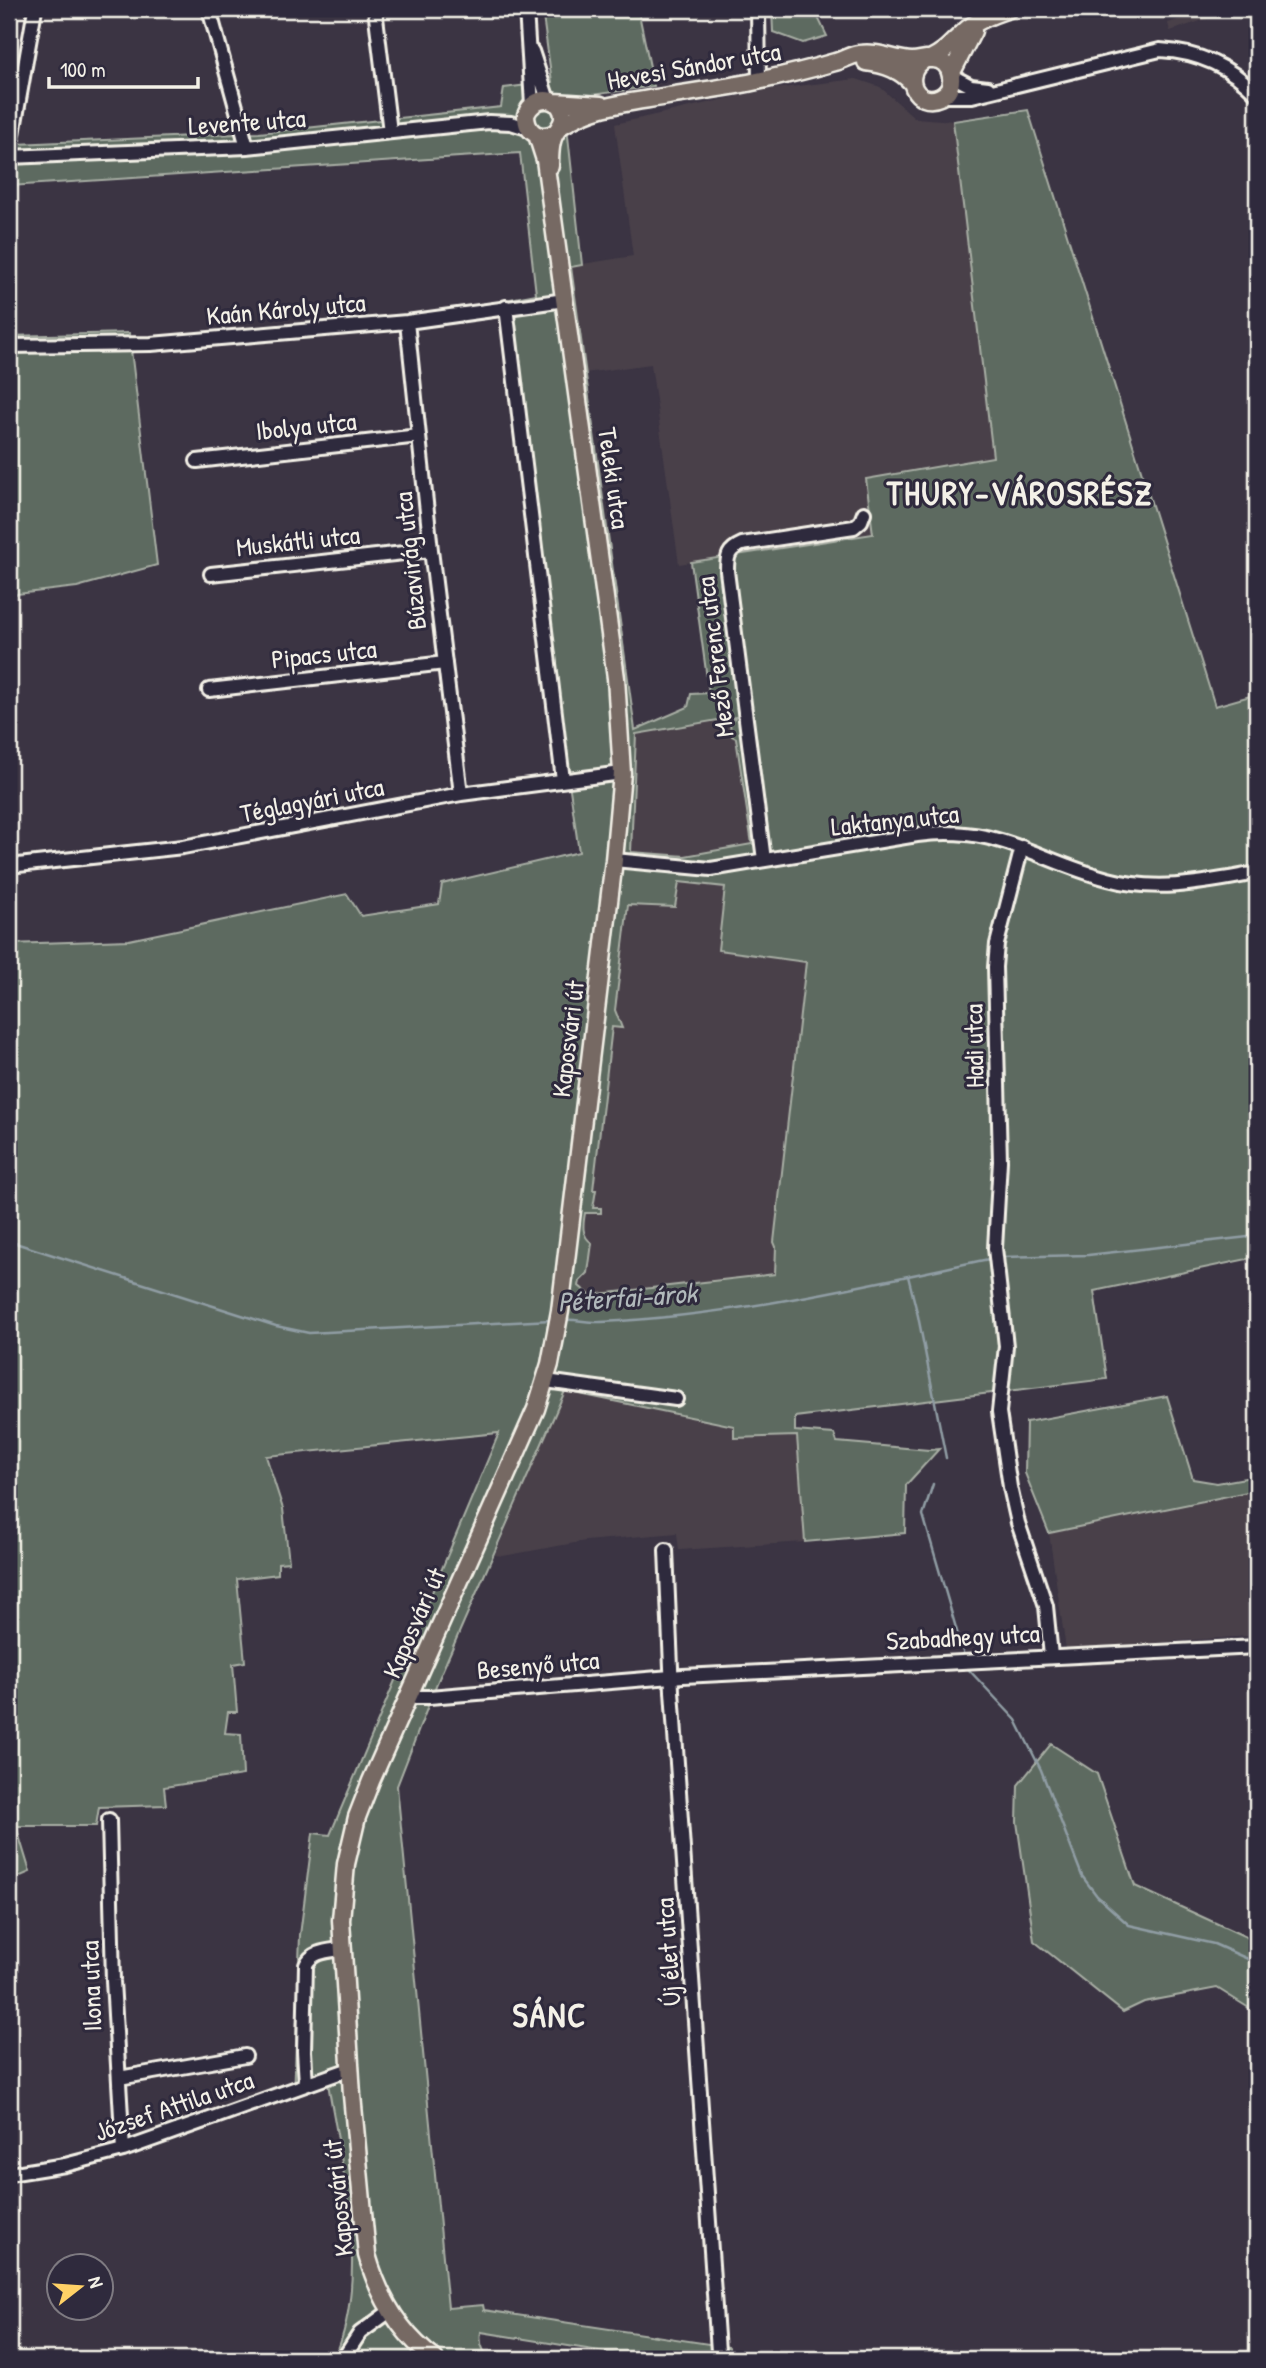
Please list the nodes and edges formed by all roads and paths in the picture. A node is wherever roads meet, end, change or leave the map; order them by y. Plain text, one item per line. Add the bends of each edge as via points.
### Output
1 (35, 9) edge
2 (209, 9) edge
3 (374, 9) edge
4 (526, 9) edge
5 (758, 9) edge
6 (1009, 9) edge
7 (977, 23) junction
8 (529, 44) junction
9 (927, 59) junction
10 (839, 61) junction
11 (951, 75) junction
12 (758, 81) junction
13 (912, 83) junction
14 (995, 89) junction
15 (1257, 94) edge
16 (942, 96) junction
17 (551, 101) junction
18 (607, 105) junction
19 (530, 107) junction
20 (489, 122) junction
21 (558, 130) junction
22 (390, 132) junction
23 (533, 132) junction
24 (247, 147) junction
25 (9, 157) edge
26 (550, 190) junction
27 (565, 300) junction
28 (506, 307) junction
29 (407, 322) junction
30 (9, 346) edge
31 (419, 436) junction
32 (197, 461) dead end
33 (864, 513) dead end
34 (431, 550) junction
35 (211, 574) dead end
36 (445, 663) junction
37 (209, 690) dead end
38 (622, 773) junction
39 (563, 780) junction
40 (461, 794) junction
41 (1021, 847) junction
42 (614, 860) junction
43 (764, 860) junction
44 (9, 866) edge
45 (1257, 873) edge
46 (546, 1381) junction
47 (676, 1399) dead end
48 (666, 1550) dead end
49 (1257, 1647) edge
50 (1051, 1656) junction
51 (672, 1676) junction
52 (408, 1697) junction
53 (109, 1820) dead end
54 (341, 1950) junction
55 (246, 2056) dead end
56 (350, 2069) junction
57 (119, 2078) junction
58 (306, 2084) junction
59 (123, 2150) junction
60 (9, 2174) edge
61 (390, 2311) junction
62 (718, 2351) dead end
63 (344, 2359) edge
64 (435, 2359) edge

1 - 25 street
2 - 24 street
3 - 22 street
4 - 8 street
5 - 12 street
6 - 7 main road
7 - 9 main road via 943,53
7 - 11 main road
8 - 17 street
8 - 19 street
9 - 10 main road, Hevesi Sándor utca via 909,61 875,53
9 - 11 main road via 941,61
9 - 13 main road via 914,69
10 - 12 main road, Hevesi Sándor utca
10 - 13 main road, Hevesi Sándor utca via 883,65
11 - 14 street via 971,86
11 - 16 main road via 949,90
12 - 18 main road, Hevesi Sándor utca
13 - 16 main road via 924,97
14 - 15 street via 1160,50 1203,57 1237,76
14 - 16 street via 966,97
17 - 18 main road
17 - 19 main road via 537,101
17 - 21 main road via 561,111
18 - 21 main road, Hevesi Sándor utca
19 - 20 street, Levente utca
19 - 23 main road via 526,121
20 - 22 street, Levente utca
20 - 23 street, Levente utca via 511,123
21 - 23 main road via 544,137
21 - 26 main road, Teleki utca via 551,153
22 - 24 street, Levente utca
23 - 26 main road, Teleki utca via 545,156
24 - 25 street, Levente utca
26 - 27 main road, Teleki utca
27 - 28 street, Kaán Károly utca
27 - 38 main road, Teleki utca via 616,678
28 - 29 street, Kaán Károly utca
28 - 39 street
29 - 30 street, Kaán Károly utca via 152,344
29 - 31 street, Búzavirág utca
31 - 32 street, Ibolya utca
31 - 34 street, Búzavirág utca
33 - 43 street, Mező Ferenc utca via 854,527 743,544 727,555
34 - 35 street, Muskátli utca
34 - 36 street, Búzavirág utca
36 - 37 street, Pipacs utca
36 - 40 street, Búzavirág utca
38 - 39 street, Téglagyári utca
38 - 42 main road, Kaposvári út
39 - 40 street, Téglagyári utca
40 - 44 street, Téglagyári utca via 206,843
41 - 43 street, Laktanya utca via 951,831
41 - 45 street, Laktanya utca via 1095,875 1140,886 1180,887
41 - 50 street, Hadi utca via 996,958 1000,1161 995,1248 1006,1346 1000,1396 1002,1436 1018,1523 1046,1606
42 - 43 street, Laktanya utca via 698,869
42 - 46 main road, Kaposvári út via 559,1317
46 - 47 street
46 - 52 main road, Kaposvári út
48 - 51 street, Új élet utca
49 - 50 street, Szabadhegy utca
50 - 51 street, Szabadhegy utca
51 - 52 street, Besenyő utca
51 - 62 street, Új élet utca
52 - 54 main road, Kaposvári út via 353,1833 342,1898
53 - 57 street, Ilona utca
54 - 56 main road, Kaposvári út
54 - 58 street via 310,1956 306,1965
55 - 57 street, József Attila utca
56 - 58 street, József Attila utca
56 - 61 main road, Kaposvári út via 367,2255
57 - 59 street, Ilona utca
58 - 59 street, József Attila utca
59 - 60 street, József Attila utca
61 - 63 street via 360,2333
61 - 64 main road, Kaposvári út

